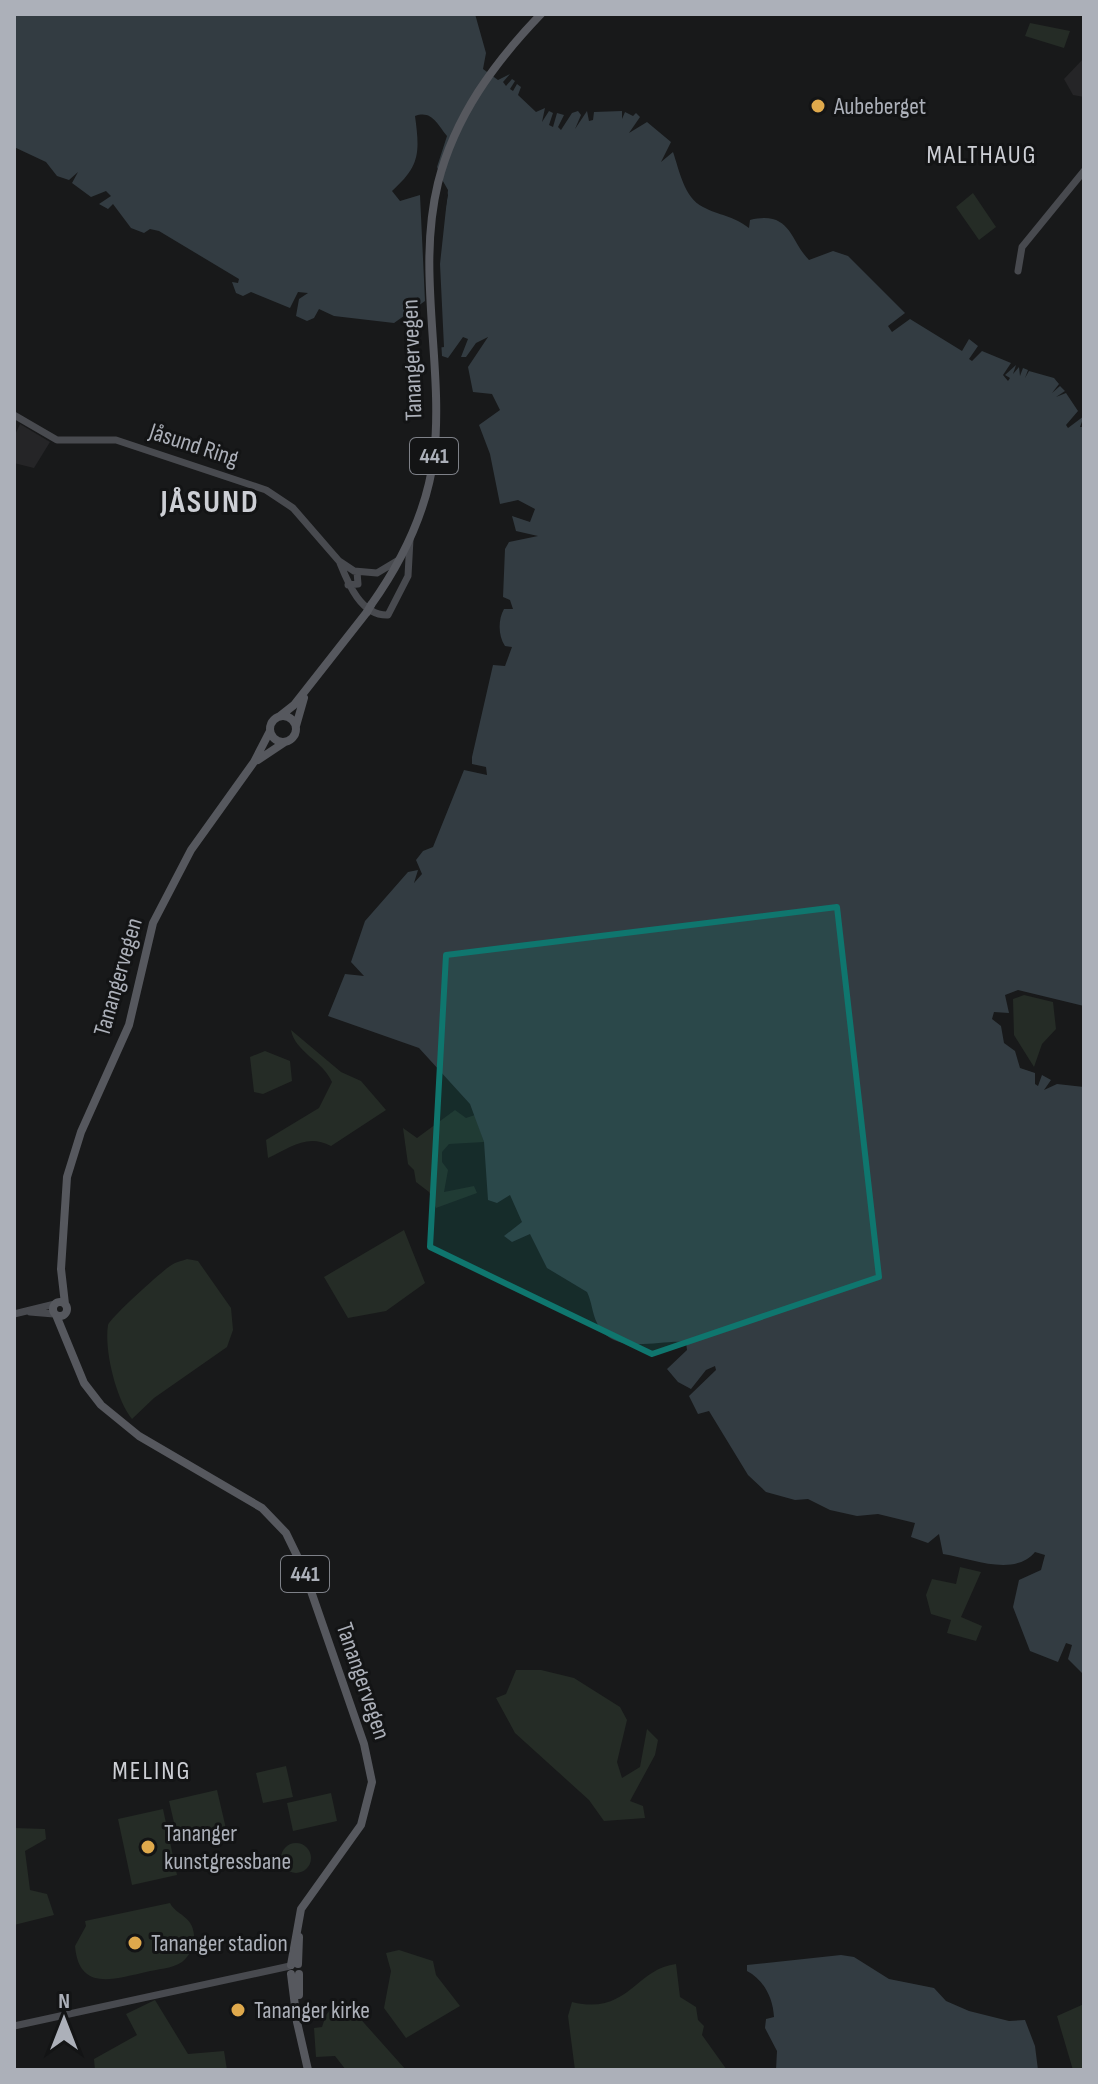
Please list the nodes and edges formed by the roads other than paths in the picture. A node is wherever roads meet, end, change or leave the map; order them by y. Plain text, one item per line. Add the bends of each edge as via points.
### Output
1 (541, 14) edge
2 (1084, 171) edge
3 (1018, 271) dead end
4 (14, 415) edge
5 (410, 539) junction
6 (402, 556) junction
7 (339, 561) junction
8 (357, 572) junction
9 (348, 585) junction
10 (311, 683) junction
11 (280, 716) junction
12 (296, 726) junction
13 (270, 731) junction
14 (285, 742) junction
15 (254, 762) junction
16 (58, 1309) junction
17 (17, 1313) edge
18 (293, 1969) junction
19 (14, 2026) edge
20 (310, 2070) edge

1 - 5 main road, Tanangervegen / 441 via 476,93 456,131 436,193 429,260 434,452
2 - 3 main road via 1022,247
4 - 7 main road, Jåsund Ring via 57,440 116,440 270,492 301,515
5 - 6 main road, Tanangervegen / 441
5 - 9 main road, Jåsund Ring via 408,576 390,614 378,613
6 - 8 main road via 382,572
6 - 10 main road, Tanangervegen / 441
7 - 8 main road, Jåsund Ring
7 - 9 main road, Jåsund Ring
8 - 9 main road via 358,584
10 - 11 main road, Tanangervegen / 441
10 - 12 main road, Tanangervegen / 441
11 - 12 main road
11 - 13 main road, 441
12 - 14 main road, 441
13 - 14 main road
13 - 15 main road, Tanangervegen / 441
14 - 15 main road, Tanangervegen / 441
15 - 16 main road, Tanangervegen / 441 via 191,850 153,923 129,1025 69,1170
16 - 17 main road
16 - 18 main road, Tanangervegen / 441 via 84,1383 112,1416 251,1500 271,1515 293,1544 372,1773 361,1825 323,1878 301,1922
18 - 19 main road
18 - 20 main road, Tanangervegen / 441

